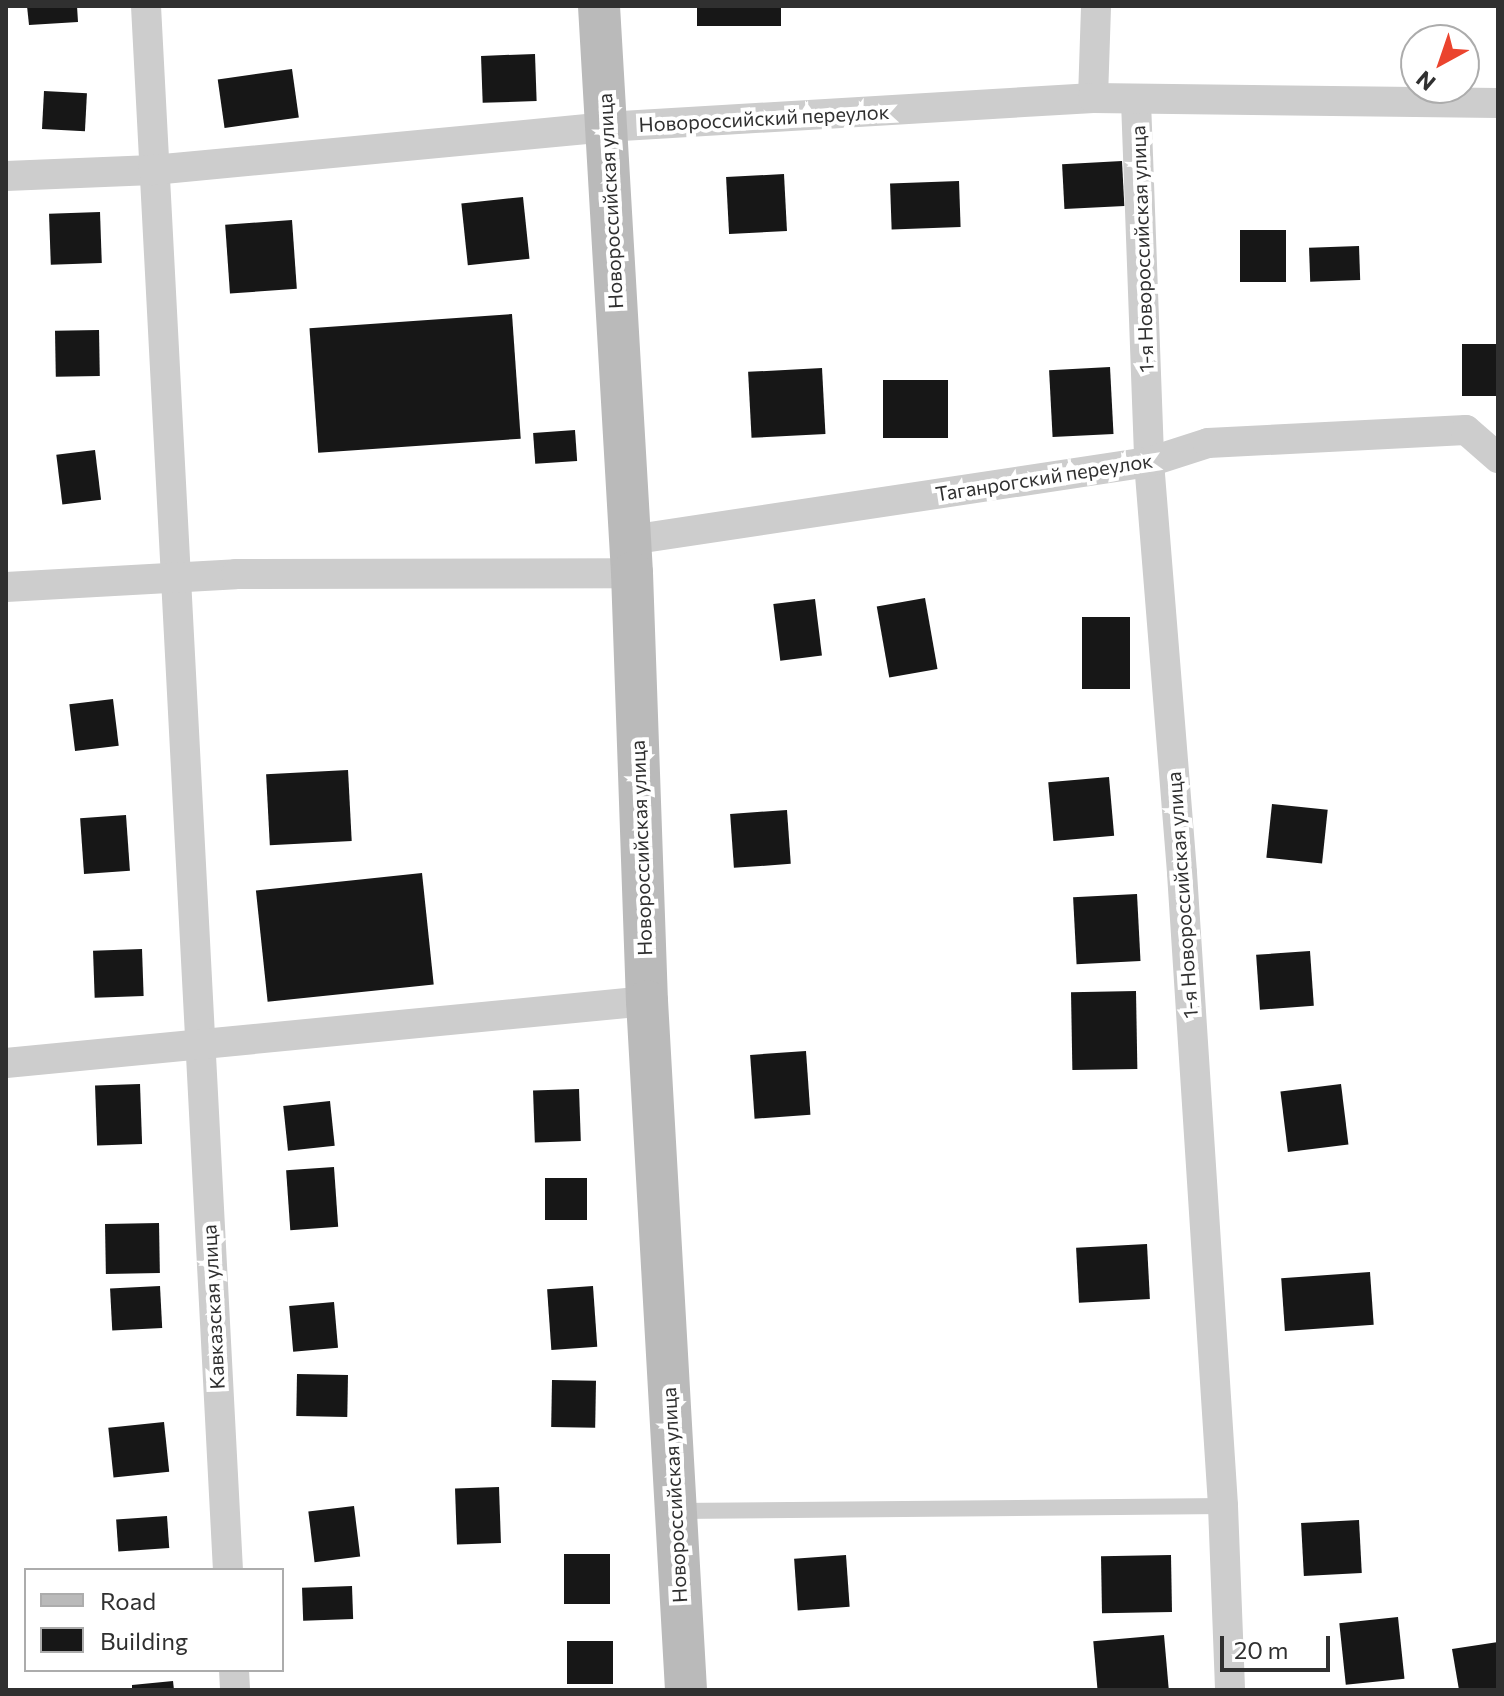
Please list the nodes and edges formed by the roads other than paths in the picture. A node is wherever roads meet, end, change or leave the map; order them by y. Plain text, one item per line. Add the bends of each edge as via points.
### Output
1 (146, 6) edge
2 (599, 6) edge
3 (1096, 6) edge
4 (1093, 98) junction
5 (1136, 101) junction
6 (1498, 103) edge
7 (605, 127) junction
8 (153, 170) junction
9 (6, 176) edge
10 (1498, 458) edge
11 (1149, 462) junction
12 (631, 557) junction
13 (174, 578) junction
14 (6, 587) edge
15 (647, 1001) junction
16 (198, 1044) junction
17 (6, 1063) edge
18 (1223, 1506) junction
19 (675, 1511) junction
20 (228, 1568) edge
21 (686, 1690) edge
22 (1230, 1690) edge

1 - 8 street
2 - 7 street, Новороссийская улица
3 - 4 street
4 - 5 street, Новороссийский переулок
4 - 7 street, Новороссийский переулок
5 - 6 street, Новороссийский переулок
5 - 11 street, 1-я Новороссийская улица
7 - 8 street, Новороссийский переулок
7 - 12 street, Новороссийская улица
8 - 9 street, Новороссийский переулок
8 - 13 street, Кавказская улица
10 - 11 street, Таганрогский переулок via 1466,430 1208,443
11 - 12 street, Таганрогский переулок
11 - 18 street, 1-я Новороссийская улица
12 - 13 street, Таганрогский переулок
12 - 15 street, Новороссийская улица
13 - 14 street, Таганрогский переулок
13 - 16 street, Кавказская улица
15 - 16 street
15 - 19 street, Новороссийская улица
16 - 17 street
16 - 20 street, Кавказская улица
18 - 19 lane
18 - 22 street, 1-я Новороссийская улица
19 - 21 street, Новороссийская улица

